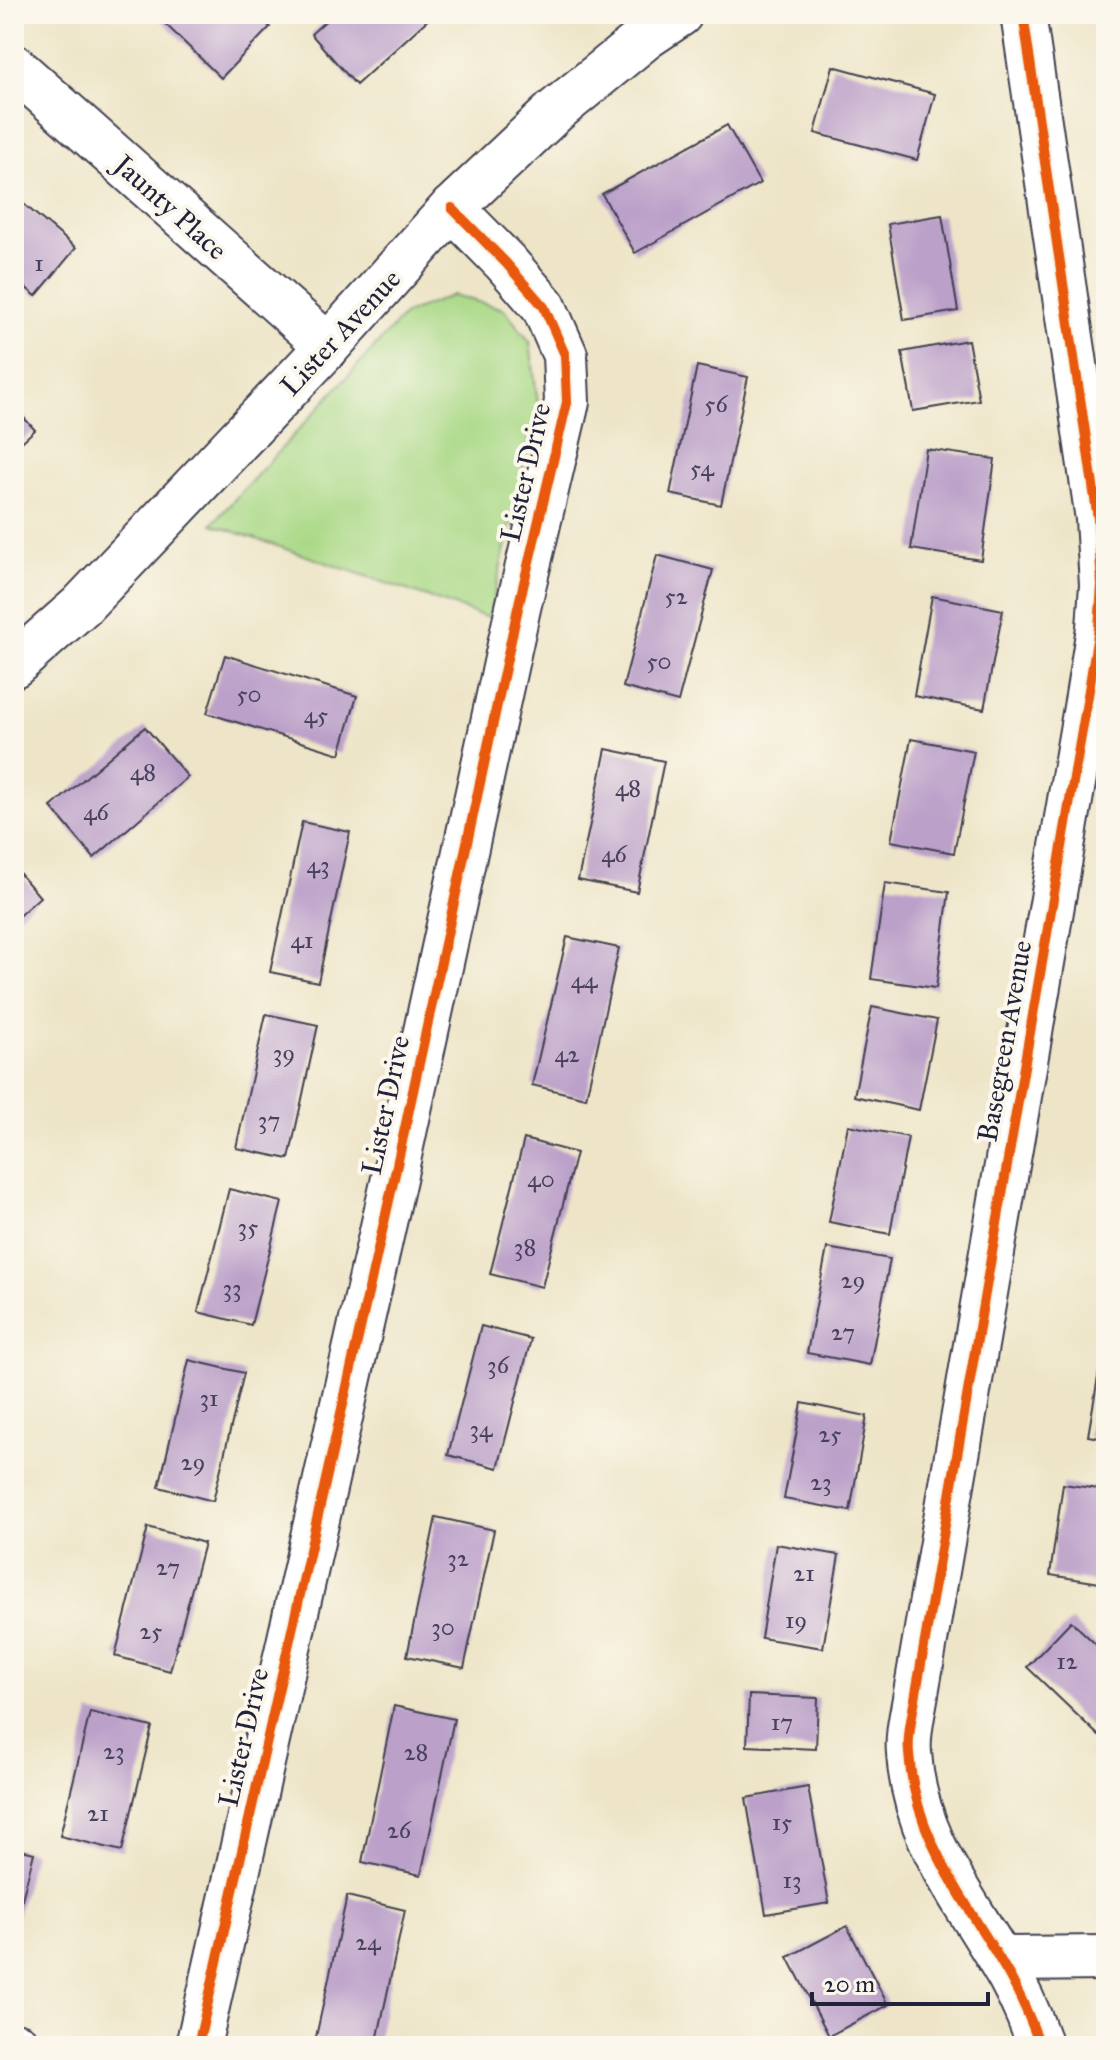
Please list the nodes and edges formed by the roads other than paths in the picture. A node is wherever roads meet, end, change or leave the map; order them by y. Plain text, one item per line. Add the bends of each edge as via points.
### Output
1 (680, 14) edge
2 (1023, 14) edge
3 (14, 67) edge
4 (452, 208) junction
5 (328, 346) junction
6 (1104, 584) edge
7 (14, 665) edge
8 (1106, 1958) edge
9 (1000, 1959) junction
10 (198, 2046) edge
11 (1040, 2046) edge

1 - 4 street, Lister Avenue via 555,111
2 - 6 street, Basegreen Avenue
3 - 5 street, Jaunty Place
4 - 5 street, Lister Avenue
4 - 10 street, Lister Drive via 544,307 565,355 567,402
5 - 7 street, Lister Avenue via 81,606
6 - 9 street, Basegreen Avenue via 908,1751 915,1800 932,1846
8 - 9 street
9 - 11 street, Basegreen Avenue

